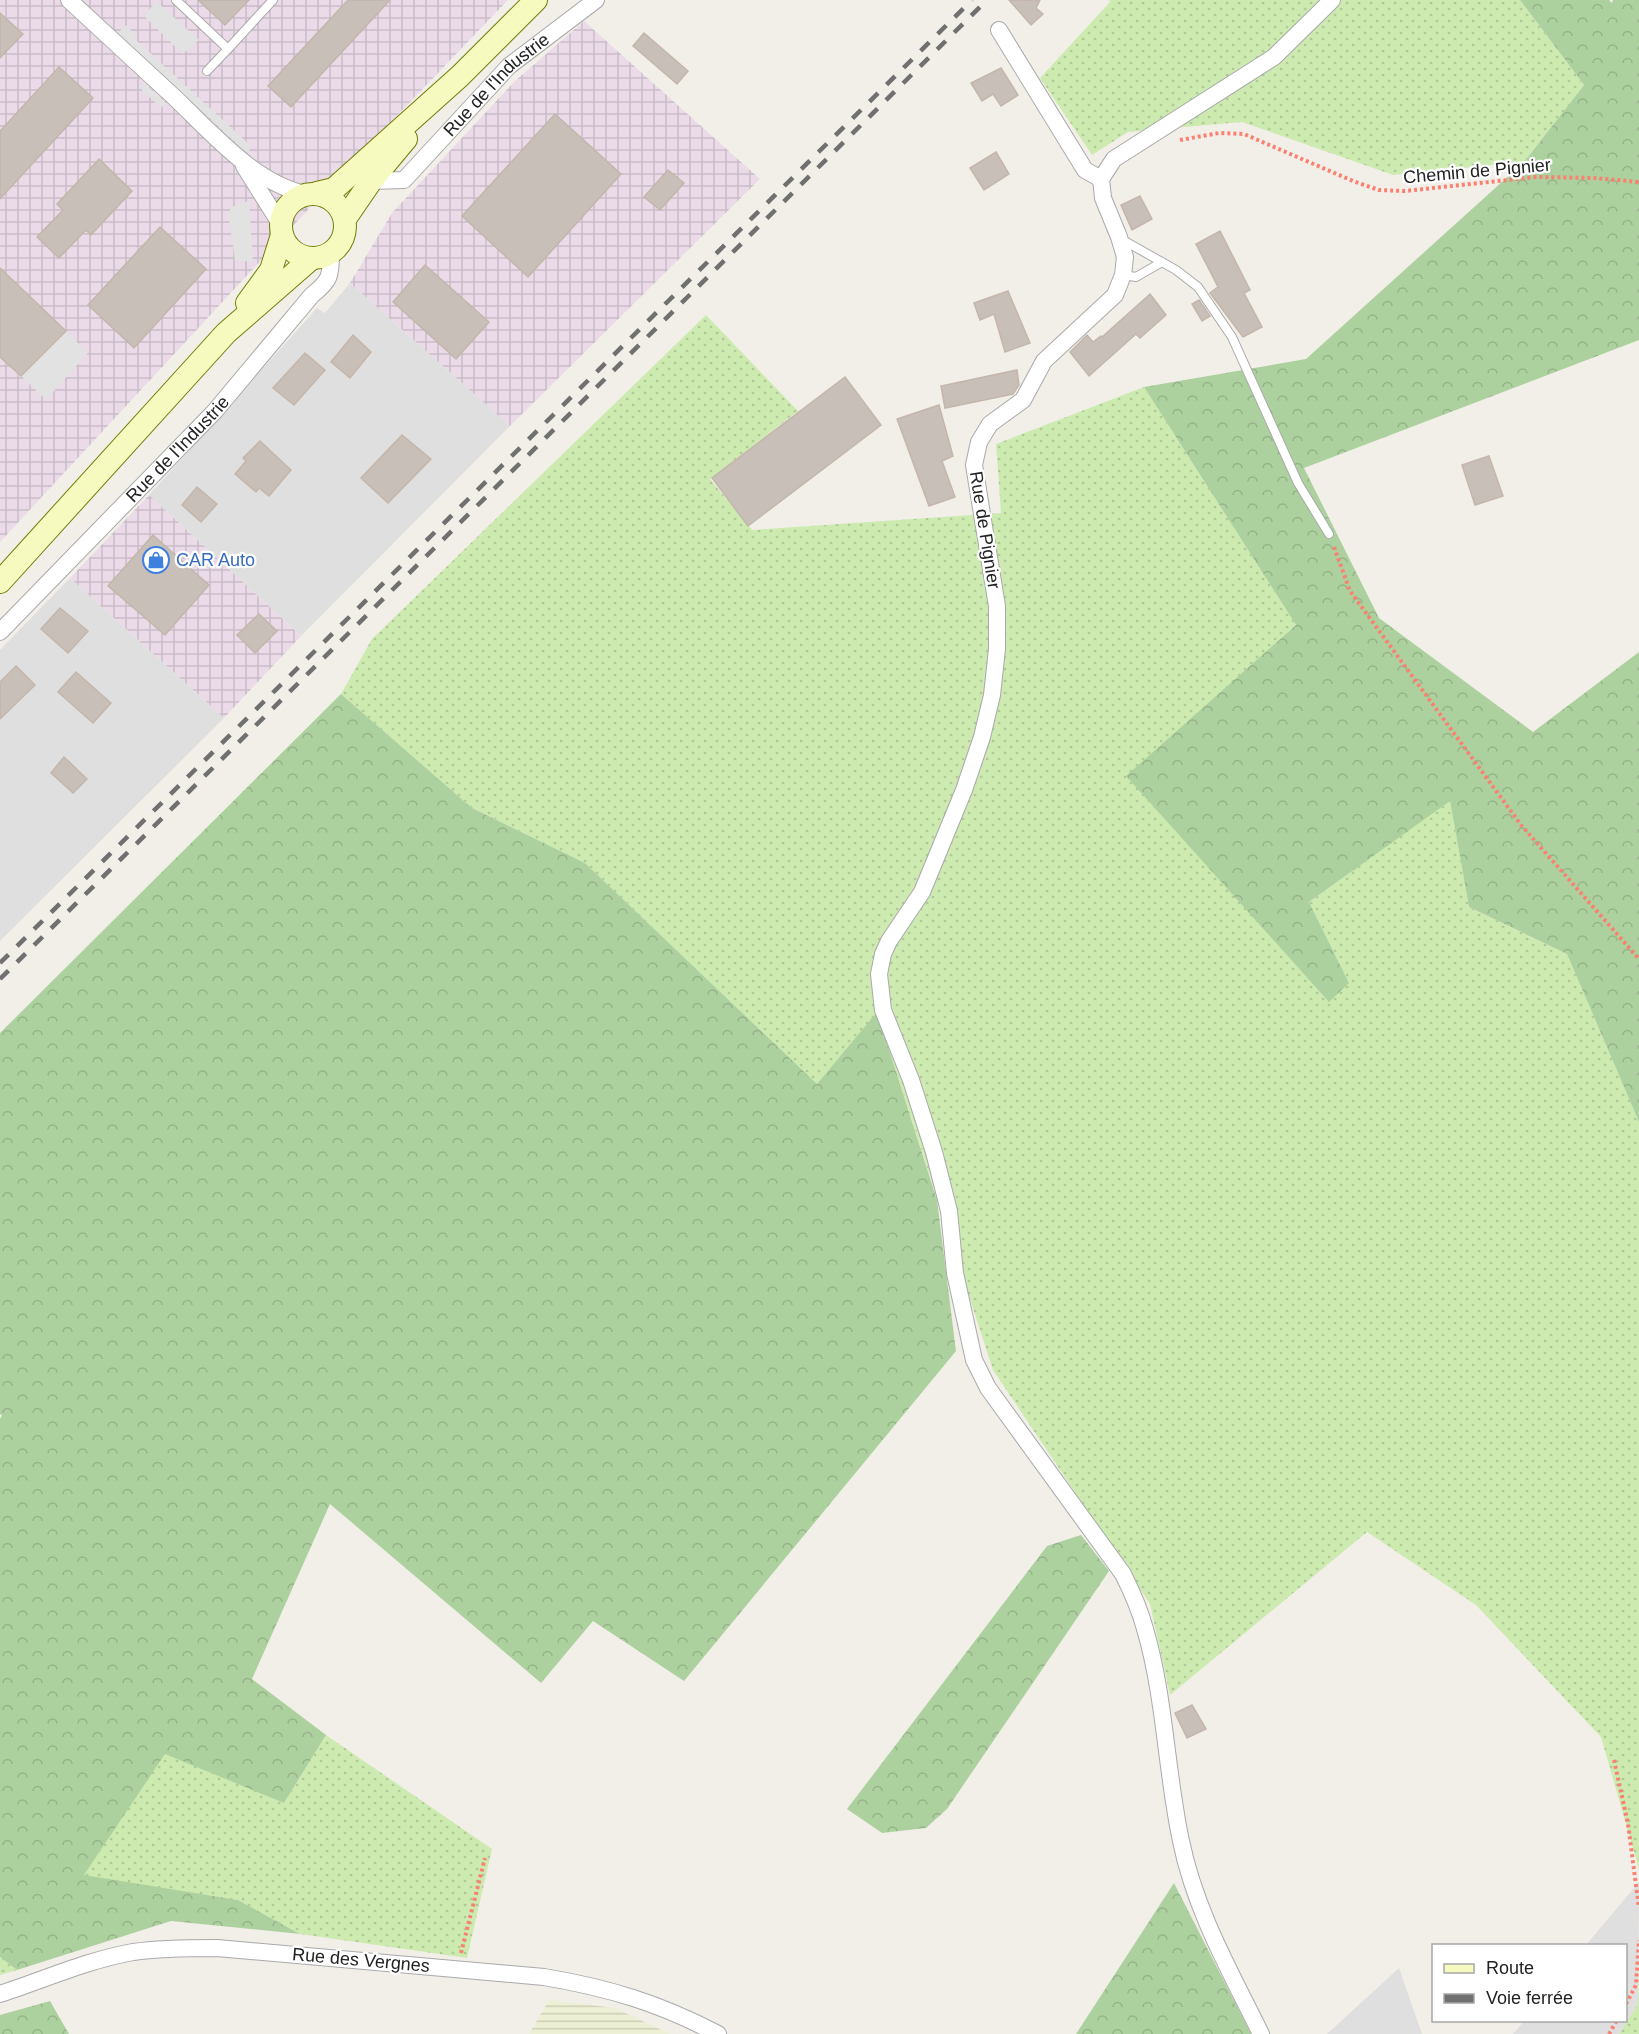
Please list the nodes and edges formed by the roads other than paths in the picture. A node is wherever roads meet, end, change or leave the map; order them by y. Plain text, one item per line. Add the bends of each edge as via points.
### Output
1 (176, 0) edge
2 (273, 0) edge
3 (536, 0) edge
4 (596, 0) edge
5 (1332, 0) edge
6 (73, 2) edge
7 (999, 30) dead end
8 (228, 49) junction
9 (207, 71) dead end
10 (460, 76) junction
11 (239, 158) junction
12 (1101, 179) junction
13 (371, 182) junction
14 (311, 194) junction
15 (345, 219) junction
16 (281, 230) junction
17 (1119, 237) junction
18 (321, 256) junction
19 (1162, 262) junction
20 (1123, 275) junction
21 (226, 333) junction
22 (1329, 534) road end
23 (0, 582) edge
24 (0, 632) edge
25 (0, 1994) edge
26 (718, 2034) edge
27 (1261, 2034) edge

1 - 8 lane
2 - 8 lane
3 - 10 main road, Rue de l'Industrie
4 - 13 street, Rue de l'Industrie via 509,66 404,180
5 - 12 street via 1274,57 1114,159
6 - 11 street
7 - 12 street via 1085,170
8 - 9 lane
10 - 13 main road, Rue de l'Industrie
10 - 14 main road, Rue de l'Industrie via 334,189
11 - 14 street via 277,185
11 - 16 street
12 - 17 street via 1103,198
13 - 15 main road, Rue de l'Industrie
14 - 15 main road via 336,202
14 - 16 main road via 296,198 288,206
15 - 18 main road via 344,239
16 - 18 main road via 286,244 294,251 302,256
16 - 21 main road via 270,270
17 - 19 lane
17 - 20 street via 1125,257
18 - 21 main road
18 - 24 street, Rue de l'Industrie via 330,276 325,285 312,295 215,411
19 - 20 lane via 1136,277
19 - 22 lane via 1198,287 1232,337 1298,483
20 - 27 street, Rue de Pignier via 1115,296 1044,361 1023,400 990,424 979,442 974,465 997,606 992,695 964,790 926,882 883,954 879,974 883,1010 934,1152 974,1360 988,1388 1123,1574 1137,1603 1153,1667 1181,1841 1199,1906
21 - 23 main road
25 - 26 street, Rue des Vergnes via 122,1955 177,1948 250,1950 589,1984 659,2005

